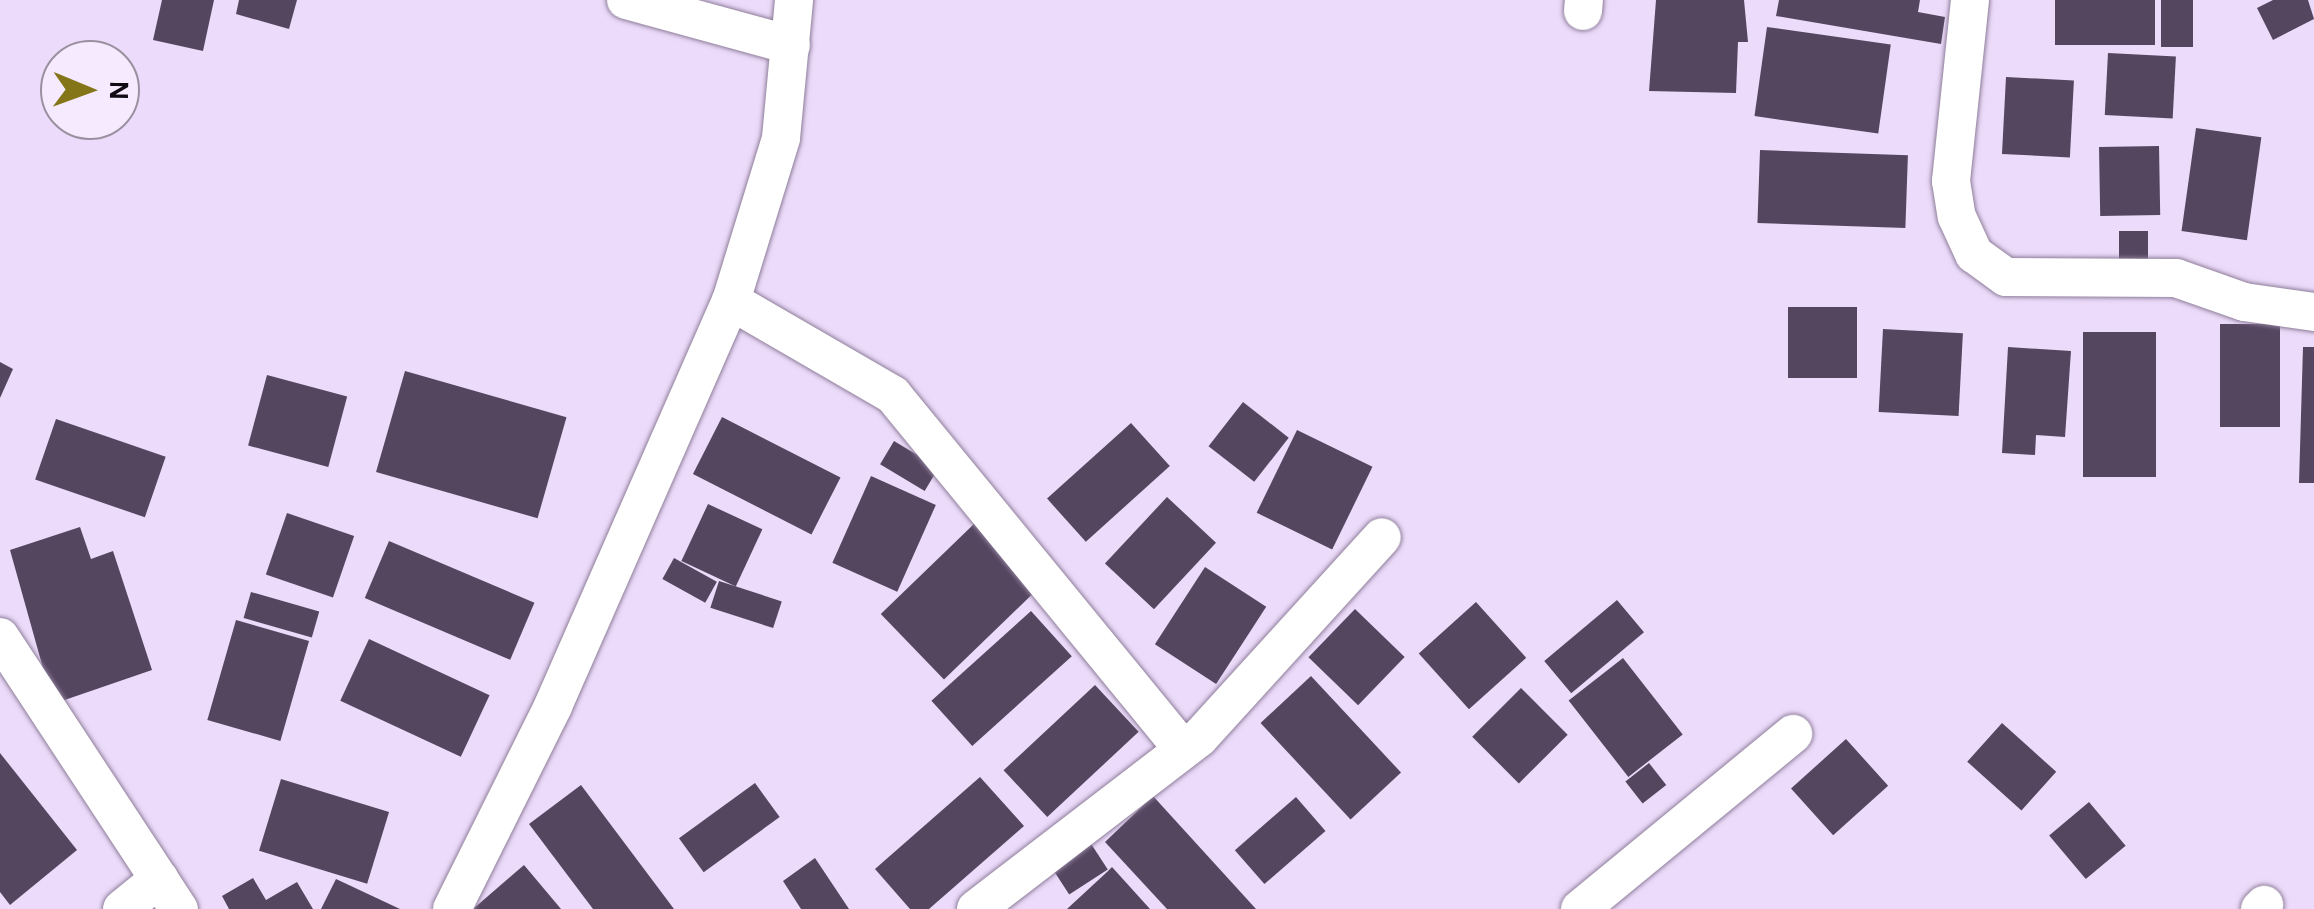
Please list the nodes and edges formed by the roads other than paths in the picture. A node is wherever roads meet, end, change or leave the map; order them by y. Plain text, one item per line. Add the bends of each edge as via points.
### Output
1 (626, 0) edge
2 (794, 0) edge
3 (1970, 0) edge
4 (792, 45) junction
5 (731, 301) junction
6 (2314, 312) edge
7 (1382, 536) dead end
8 (0, 637) edge
9 (1793, 734) dead end
10 (1181, 747) junction
11 (169, 894) edge
12 (122, 909) edge
13 (452, 909) edge
14 (976, 909) edge
15 (1580, 909) edge

1 - 4 street
2 - 4 street
3 - 6 street via 1951,181 1957,218 1974,254 2006,277 2176,278 2244,302
4 - 5 street via 781,138
5 - 10 street via 893,395
5 - 13 street via 553,706
7 - 10 street via 1200,737
8 - 11 street
9 - 15 street
10 - 14 street
11 - 12 street

